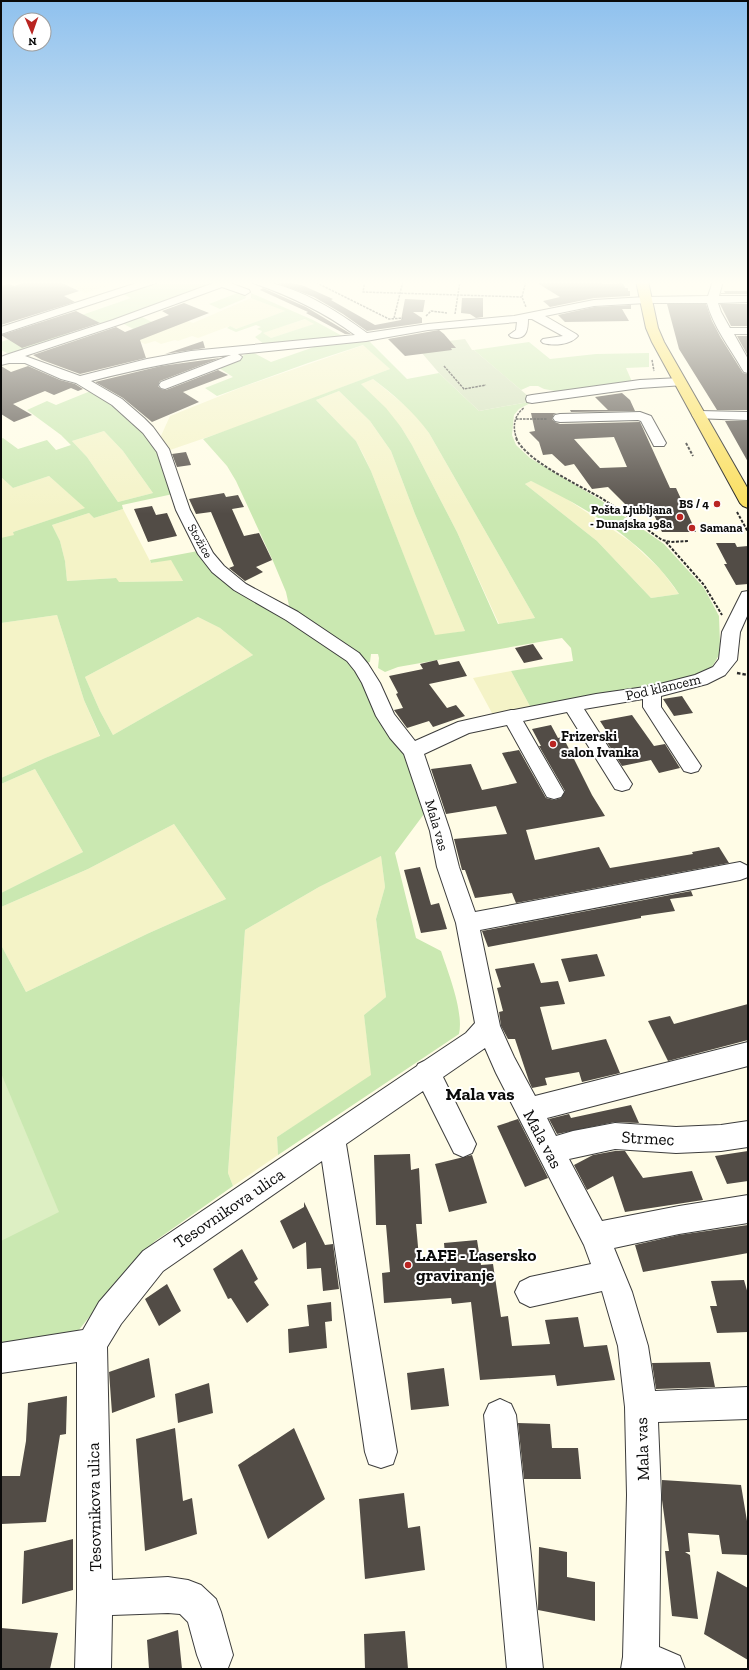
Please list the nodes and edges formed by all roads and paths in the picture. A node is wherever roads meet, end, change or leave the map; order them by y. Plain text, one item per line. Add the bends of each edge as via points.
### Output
1 (169, 359) edge
2 (233, 359) edge
3 (668, 359) edge
4 (742, 359) edge
5 (5, 360) edge
6 (444, 366) dead end
7 (748, 369) edge
8 (80, 380) junction
9 (680, 382) junction
10 (165, 385) dead end
11 (486, 385) dead end
12 (537, 399) joint
13 (699, 415) junction
14 (748, 416) edge
15 (560, 418) joint
16 (515, 419) junction
17 (659, 443) dead end
18 (686, 443) dead end
19 (693, 456) dead end
20 (748, 503) edge
21 (688, 541) dead end
22 (666, 542) junction
23 (748, 596) edge
24 (731, 632) junction
25 (652, 692) junction
26 (572, 705) junction
27 (511, 716) junction
28 (413, 751) junction
29 (691, 766) dead end
30 (622, 784) dead end
31 (554, 792) dead end
32 (740, 871) dead end
33 (467, 923) junction
34 (488, 1026) junction
35 (748, 1054) edge
36 (427, 1072) junction
37 (528, 1110) junction
38 (748, 1134) edge
39 (332, 1138) junction
40 (463, 1144) dead end
41 (550, 1152) junction
42 (748, 1209) edge
43 (595, 1236) junction
44 (610, 1274) junction
45 (530, 1292) dead end
46 (92, 1344) junction
47 (1, 1358) edge
48 (748, 1403) edge
49 (641, 1406) junction
50 (500, 1415) dead end
51 (381, 1452) dead end
52 (95, 1598) junction
53 (215, 1655) dead end
54 (649, 1665) edge
55 (93, 1669) edge
56 (525, 1669) edge

1 - 8 street
2 - 10 street
3 - 9 main road
4 - 7 street
5 - 8 street, Stožice via 28,360
6 - 11 path via 464,389
8 - 28 street, Stožice via 117,402 155,438 164,452 183,510 206,554 218,569 240,587 292,616 353,657 371,683 385,716
9 - 12 street via 640,384
9 - 13 main road
12 - 16 path via 542,400 528,405
13 - 14 street
13 - 20 main road
15 - 16 path
15 - 17 street via 640,416 646,419
16 - 22 path via 517,440 532,457 602,498
18 - 19 path
21 - 22 path
22 - 24 path via 704,584
23 - 24 street, Pod klancem
24 - 25 street, Pod klancem via 728,660 719,670 700,680
25 - 26 street, Pod klancem
25 - 29 street via 652,707
26 - 27 street, Pod klancem
26 - 30 street
27 - 28 street, Pod klancem via 465,727
27 - 31 street
28 - 33 street, Mala vas
32 - 33 street
33 - 34 street, Mala vas
34 - 36 street, Tesovnikova ulica via 475,1041
34 - 37 street, Mala vas
35 - 37 street
36 - 39 street, Tesovnikova ulica
36 - 40 street
37 - 41 street, Mala vas
38 - 41 street, Strmec via 676,1140 615,1136 573,1144
39 - 46 street, Tesovnikova ulica via 153,1261 110,1313
39 - 51 street
41 - 43 street, Mala vas
42 - 43 street
43 - 44 street, Mala vas
44 - 45 street
44 - 49 street, Mala vas via 633,1346
46 - 47 street
46 - 52 street, Tesovnikova ulica
48 - 49 street
49 - 54 street, Mala vas
50 - 56 street
52 - 53 street via 168,1595 188,1598 203,1612
52 - 55 street, Tesovnikova ulica

